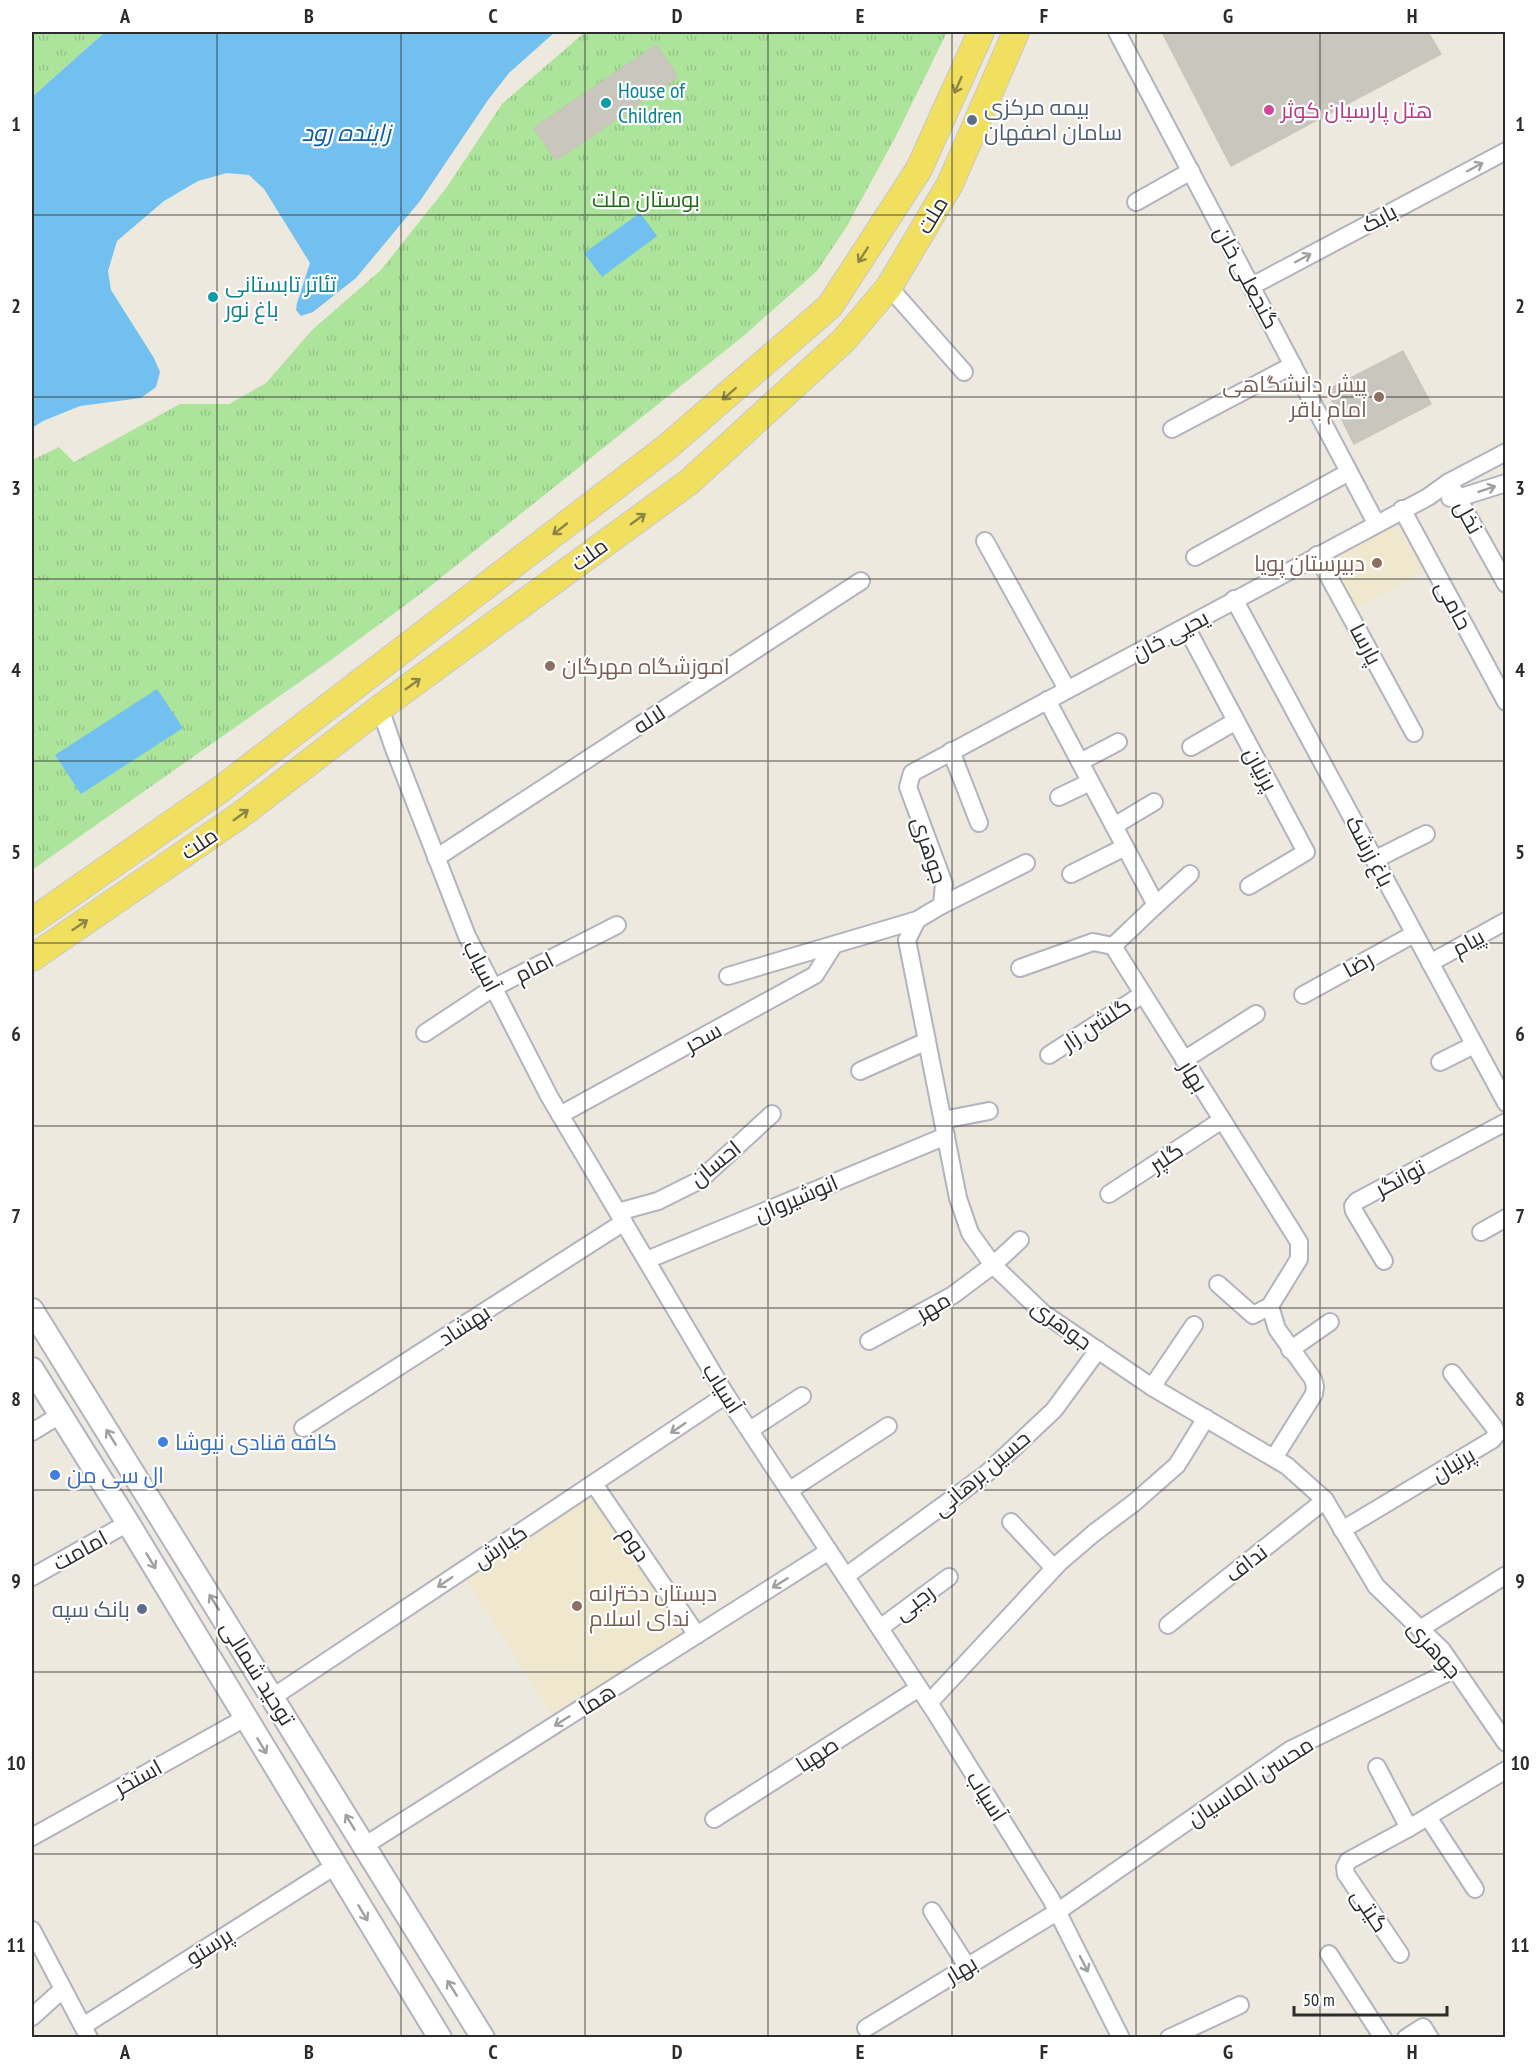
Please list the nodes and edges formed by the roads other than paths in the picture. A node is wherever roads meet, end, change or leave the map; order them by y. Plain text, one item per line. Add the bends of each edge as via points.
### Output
1 (981, 32) edge
2 (1016, 32) edge
3 (1118, 32) edge
4 (1506, 151) edge
5 (1191, 171) junction
6 (1136, 202) dead end
7 (1252, 286) junction
8 (889, 287) junction
9 (1293, 365) junction
10 (964, 372) dead end
11 (1172, 429) dead end
12 (1506, 452) edge
13 (1349, 472) junction
14 (1449, 482) junction
15 (1506, 483) edge
16 (1428, 497) junction
17 (1458, 498) junction
18 (1402, 509) junction
19 (1376, 523) junction
20 (986, 541) dead end
21 (1317, 555) junction
22 (1195, 557) dead end
23 (861, 581) dead end
24 (1506, 584) edge
25 (1234, 599) junction
26 (1186, 627) junction
27 (1067, 689) junction
28 (1047, 700) junction
29 (1506, 702) edge
30 (380, 708) junction
31 (1236, 720) junction
32 (1414, 733) dead end
33 (1118, 742) dead end
34 (1191, 747) dead end
35 (951, 751) junction
36 (1080, 762) junction
37 (912, 773) joint
38 (1090, 782) junction
39 (1059, 797) dead end
40 (1154, 802) dead end
41 (978, 823) dead end
42 (1114, 826) junction
43 (1426, 834) dead end
44 (1125, 847) junction
45 (436, 858) junction
46 (1374, 860) junction
47 (1026, 863) dead end
48 (1071, 874) dead end
49 (1190, 874) dead end
50 (1249, 886) dead end
51 (942, 905) junction
52 (1156, 905) junction
53 (917, 920) junction
54 (32, 921) edge
55 (1506, 921) edge
56 (617, 925) dead end
57 (1414, 934) junction
58 (834, 945) junction
59 (1113, 946) junction
60 (32, 958) edge
61 (1430, 963) junction
62 (1020, 968) dead end
63 (728, 976) dead end
64 (494, 988) junction
65 (1143, 994) junction
66 (1302, 995) dead end
67 (1256, 1014) dead end
68 (424, 1033) dead end
69 (927, 1041) junction
70 (1474, 1045) junction
71 (1049, 1055) dead end
72 (1184, 1060) junction
73 (1440, 1062) dead end
74 (860, 1071) dead end
75 (1506, 1103) edge
76 (989, 1111) dead end
77 (772, 1114) dead end
78 (560, 1116) junction
79 (1222, 1120) junction
80 (1506, 1122) edge
81 (944, 1128) junction
82 (1109, 1194) dead end
83 (621, 1217) junction
84 (1506, 1218) edge
85 (1481, 1232) dead end
86 (1020, 1240) dead end
87 (647, 1260) junction
88 (1384, 1261) dead end
89 (993, 1265) junction
90 (1218, 1284) dead end
91 (1270, 1306) junction
92 (32, 1310) edge
93 (1330, 1322) dead end
94 (1194, 1325) dead end
95 (869, 1341) dead end
96 (1098, 1350) junction
97 (1290, 1350) junction
98 (32, 1369) edge
99 (1452, 1373) dead end
100 (1152, 1387) junction
101 (726, 1395) junction
102 (801, 1396) dead end
103 (60, 1415) junction
104 (1206, 1418) junction
105 (888, 1426) dead end
106 (303, 1428) dead end
107 (750, 1430) junction
108 (32, 1432) edge
109 (1274, 1458) junction
110 (594, 1484) junction
111 (790, 1490) junction
112 (1325, 1500) junction
113 (1011, 1522) dead end
114 (128, 1523) junction
115 (1342, 1530) junction
116 (830, 1551) junction
117 (1054, 1568) junction
118 (1506, 1575) edge
119 (846, 1576) junction
120 (32, 1577) edge
121 (949, 1577) dead end
122 (1168, 1625) dead end
123 (880, 1628) junction
124 (1420, 1629) junction
125 (697, 1635) junction
126 (1455, 1669) junction
127 (919, 1688) junction
128 (273, 1696) junction
129 (929, 1703) junction
130 (245, 1718) junction
131 (1506, 1743) edge
132 (307, 1752) junction
133 (1377, 1767) dead end
134 (276, 1770) junction
135 (1506, 1770) edge
136 (1428, 1817) junction
137 (714, 1819) dead end
138 (1409, 1828) junction
139 (32, 1837) edge
140 (364, 1846) junction
141 (335, 1866) junction
142 (1475, 1889) dead end
143 (932, 1911) dead end
144 (1057, 1912) junction
145 (32, 1930) edge
146 (1329, 1954) dead end
147 (1400, 1954) dead end
148 (967, 1966) junction
149 (63, 1989) junction
150 (1240, 2005) dead end
151 (32, 2018) edge
152 (866, 2028) dead end
153 (86, 2032) edge
154 (440, 2037) edge
155 (483, 2037) edge
156 (1121, 2037) edge
157 (1168, 2037) edge
158 (1383, 2037) edge
159 (1406, 2037) edge
160 (1430, 2037) edge

1 -> 54 main road, ملت via 920,169 830,306 667,447 220,789
2 - 8 main road, ملت via 950,184
3 - 5 street, گنجعلی خان
7 -> 4 street, بابک
5 - 6 street
5 - 7 street, گنجعلی خان
7 - 9 street, گنجعلی خان
8 - 10 street
30 -> 8 main road, ملت via 689,482 844,340
9 - 11 street
9 - 13 street, گنجعلی خان
12 - 14 street, یحیی خان
13 - 19 street, گنجعلی خان
13 - 22 street
14 - 16 street, یحیی خان
14 - 17 street, نخل
17 -> 15 street
16 - 17 street
16 - 18 street, یحیی خان
17 - 24 street, نخل
18 - 19 street, یحیی خان
18 - 29 street, حامی
19 - 21 street, یحیی خان
20 - 27 street
21 - 25 street, یحیی خان
21 - 32 street, پارسا
23 - 45 street, لاله
25 - 26 street, یحیی خان
25 - 46 street, باغ زرشک
26 - 27 street, یحیی خان
26 - 31 street, پرنیان
27 - 28 street, یحیی خان
28 - 35 street, یحیی خان
28 - 36 street
30 - 45 street, آسیاب
60 -> 30 main road, ملت via 239,816
31 - 34 street
31 - 50 street, پرنیان via 1305,852
33 - 36 street
35 - 37 street, یحیی خان
35 - 41 street
36 - 38 street
37 - 51 street, جوهری via 909,787 944,884
38 - 39 street
38 - 42 street
40 - 42 street
42 - 44 street
43 - 46 street
44 - 48 street
44 - 52 street
45 - 64 street, آسیاب via 467,936
46 - 57 street, باغ زرشک
47 - 51 street
49 - 52 street
51 - 53 street, جوهری
52 - 59 street
53 - 58 street
53 - 69 street, جوهری via 907,940
55 - 61 street, پیام
56 - 64 street, امام
57 - 61 street, باغ زرشک
57 - 66 street, رضا
58 - 63 street
58 - 78 street, سحر via 815,975
59 - 62 street via 1093,942
59 - 65 street, بهار
61 - 70 street, باغ زرشک
64 - 68 street, امام
64 - 78 street, آسیاب
65 - 71 street, گلشن زار
65 - 72 street, بهار
67 - 72 street
69 - 74 street
69 - 81 street, جوهری
70 - 73 street
70 - 75 street, باغ زرشک
72 - 79 street, بهار
76 - 81 street, انوشیروان
77 - 83 street, احسان via 700,1180
78 - 83 street, آسیاب
79 - 82 street, گلپر
79 - 91 street, بهار via 1299,1242 1299,1259
80 - 88 street, توانگر via 1357,1201 1354,1212
81 - 87 street, انوشیروان
81 - 89 street, جوهری via 958,1198 970,1233
83 - 87 street, آسیاب
83 - 106 street, بهشاد
84 - 85 street
86 - 89 street, مهر
87 - 101 street, آسیاب
89 - 95 street, مهر via 953,1295
89 - 96 street, جوهری via 1043,1313
90 - 91 street via 1253,1315
91 - 97 street via 1276,1329
128 -> 92 main road, توحید شمالی
93 - 97 street
94 - 100 street
96 - 100 street, جوهری
96 - 119 street, حسین برهانی via 1054,1410 986,1474
97 - 109 street via 1313,1379 1314,1394
98 - 103 main road, توحید شمالی
99 - 115 street, پرنیان via 1497,1434
100 - 104 street, جوهری
101 - 107 street, آسیاب
101 -> 110 street, کیارش
102 - 107 street
103 - 108 street
103 - 114 main road, توحید شمالی
104 - 109 street, جوهری
104 - 117 street via 1177,1465
105 - 111 street
107 - 111 street, آسیاب
109 - 112 street, جوهری
110 - 125 street, دوم
110 -> 128 street, کیارش
111 - 116 street, آسیاب
112 - 115 street, جوهری
112 - 122 street, نداف
113 - 117 street
114 - 120 street, امامت
114 -> 130 main road, توحید شمالی
115 - 124 street, جوهری via 1376,1587
116 - 119 street, آسیاب
116 -> 125 street, هما
117 - 129 street
118 - 124 street
119 - 123 street, آسیاب
121 - 123 street, رجبی
123 - 127 street, آسیاب
124 - 126 street, جوهری
125 -> 140 street, هما
126 - 131 street, جوهری
126 - 144 street, محسن الماسیان via 1290,1750
127 - 129 street, آسیاب
127 - 137 street, صهبا
128 - 132 main road, توحید شمالی
129 - 144 street, آسیاب
130 -> 134 main road, توحید شمالی
130 - 139 street, استخر
132 - 134 main road
140 -> 132 main road, توحید شمالی
133 - 138 street
134 - 141 main road, توحید شمالی
135 - 136 street, گیتی
136 - 138 street, گیتی
136 - 142 street
138 - 147 street, گیتی via 1348,1861 1345,1867
155 -> 140 main road, توحید شمالی
141 - 153 street, پرستو
141 -> 154 main road, توحید شمالی
143 - 148 street
144 - 148 street, بهار
144 -> 156 street, آسیاب
145 - 149 street
146 - 158 street
148 - 152 street, بهار
149 - 151 street
149 - 153 street
150 - 157 street
159 - 160 street via 1424,2027

